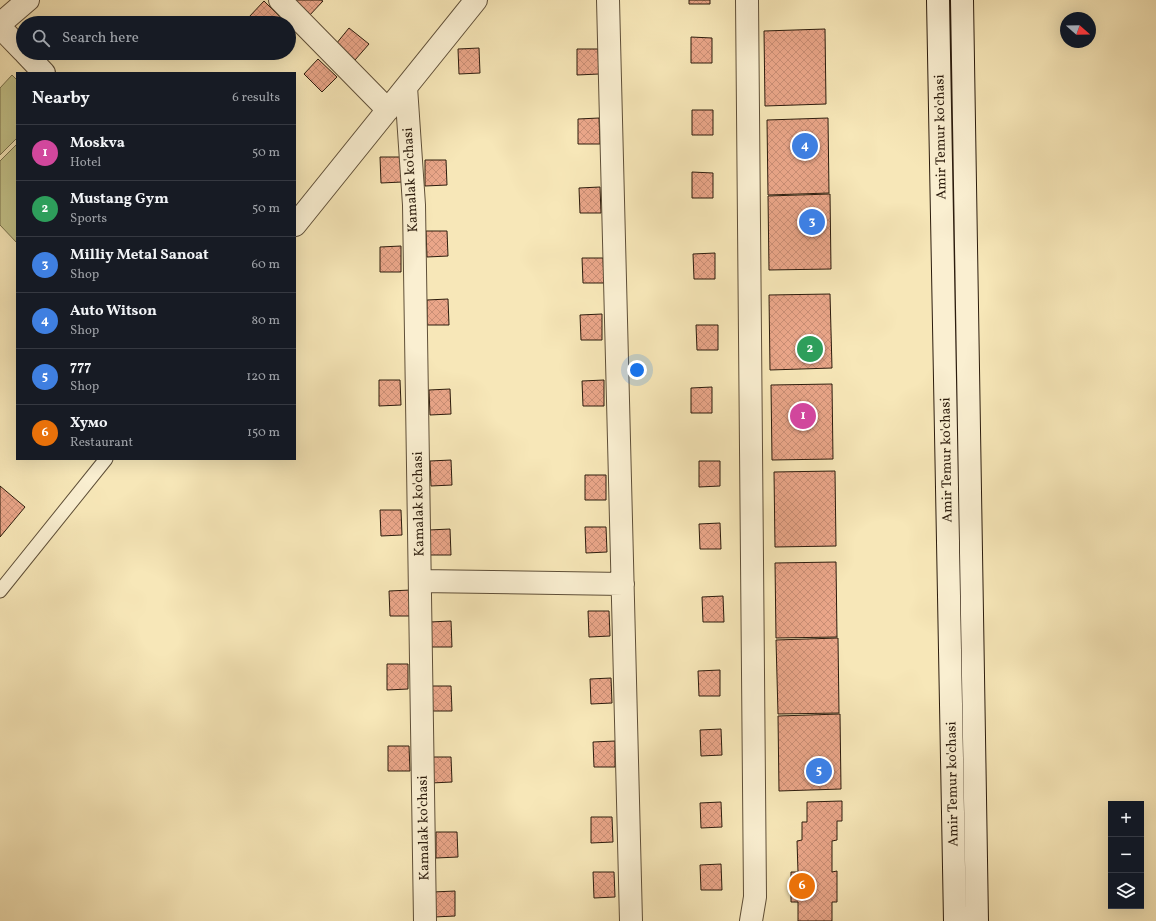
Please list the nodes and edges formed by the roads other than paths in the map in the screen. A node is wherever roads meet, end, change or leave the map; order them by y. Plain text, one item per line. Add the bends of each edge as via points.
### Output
1 (28, 0) edge
2 (280, 0) edge
3 (476, 0) edge
4 (608, 0) edge
5 (747, 0) edge
6 (938, 0) edge
7 (962, 0) edge
8 (296, 16) edge
9 (296, 16) edge
10 (0, 25) edge
11 (16, 43) edge
12 (32, 60) edge
13 (43, 72) edge
14 (406, 88) junction
15 (388, 110) junction
16 (296, 224) edge
17 (105, 460) edge
18 (420, 581) junction
19 (623, 584) junction
20 (0, 591) edge
21 (425, 921) edge
22 (631, 921) edge
23 (751, 921) edge
24 (955, 921) edge
25 (977, 921) edge

1 - 10 street
2 - 9 street
3 - 14 street, Kamalak ko'chasi
4 - 19 street
5 - 23 street via 755,889
6 - 24 street, Amir Temur ko'chasi
7 - 25 street, Amir Temur ko'chasi
8 - 15 street
10 - 11 street
12 - 13 street
14 - 15 street, Kamalak ko'chasi
14 - 18 street, Kamalak ko'chasi via 414,205
15 - 16 street, Kamalak ko'chasi
17 - 20 lane
18 - 19 street
18 - 21 street, Kamalak ko'chasi
19 - 22 street

